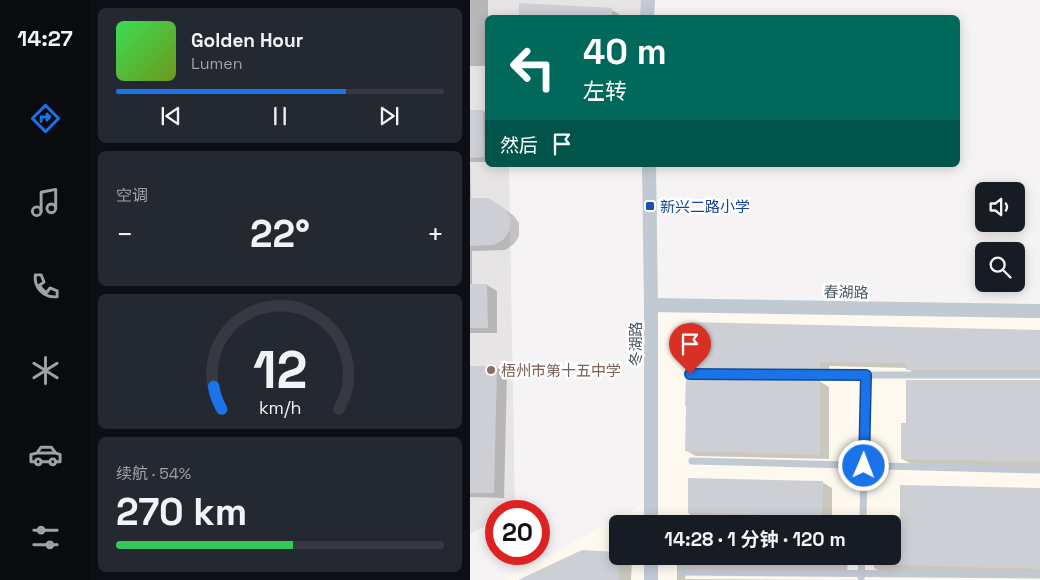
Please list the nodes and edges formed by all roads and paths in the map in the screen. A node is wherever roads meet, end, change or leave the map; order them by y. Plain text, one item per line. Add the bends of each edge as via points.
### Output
1 (648, 0) edge
2 (647, 15) edge
3 (649, 167) edge
4 (651, 305) junction
5 (1040, 311) edge
6 (690, 374) dead end
7 (1040, 374) edge
8 (866, 375) junction
9 (692, 461) dead end
10 (864, 466) junction
11 (1040, 470) edge
12 (651, 515) edge
13 (863, 515) edge
14 (651, 565) edge
15 (681, 572) dead end
16 (1040, 574) edge
17 (862, 577) edge
18 (651, 580) edge

1 - 2 street
3 - 4 street, 冬湖路
4 - 5 street, 春湖路
4 - 12 street, 冬湖路
6 - 8 lane
7 - 8 lane
8 - 10 lane
9 - 10 lane
10 - 11 lane
10 - 13 lane
14 - 18 street
15 - 17 lane
16 - 17 lane

